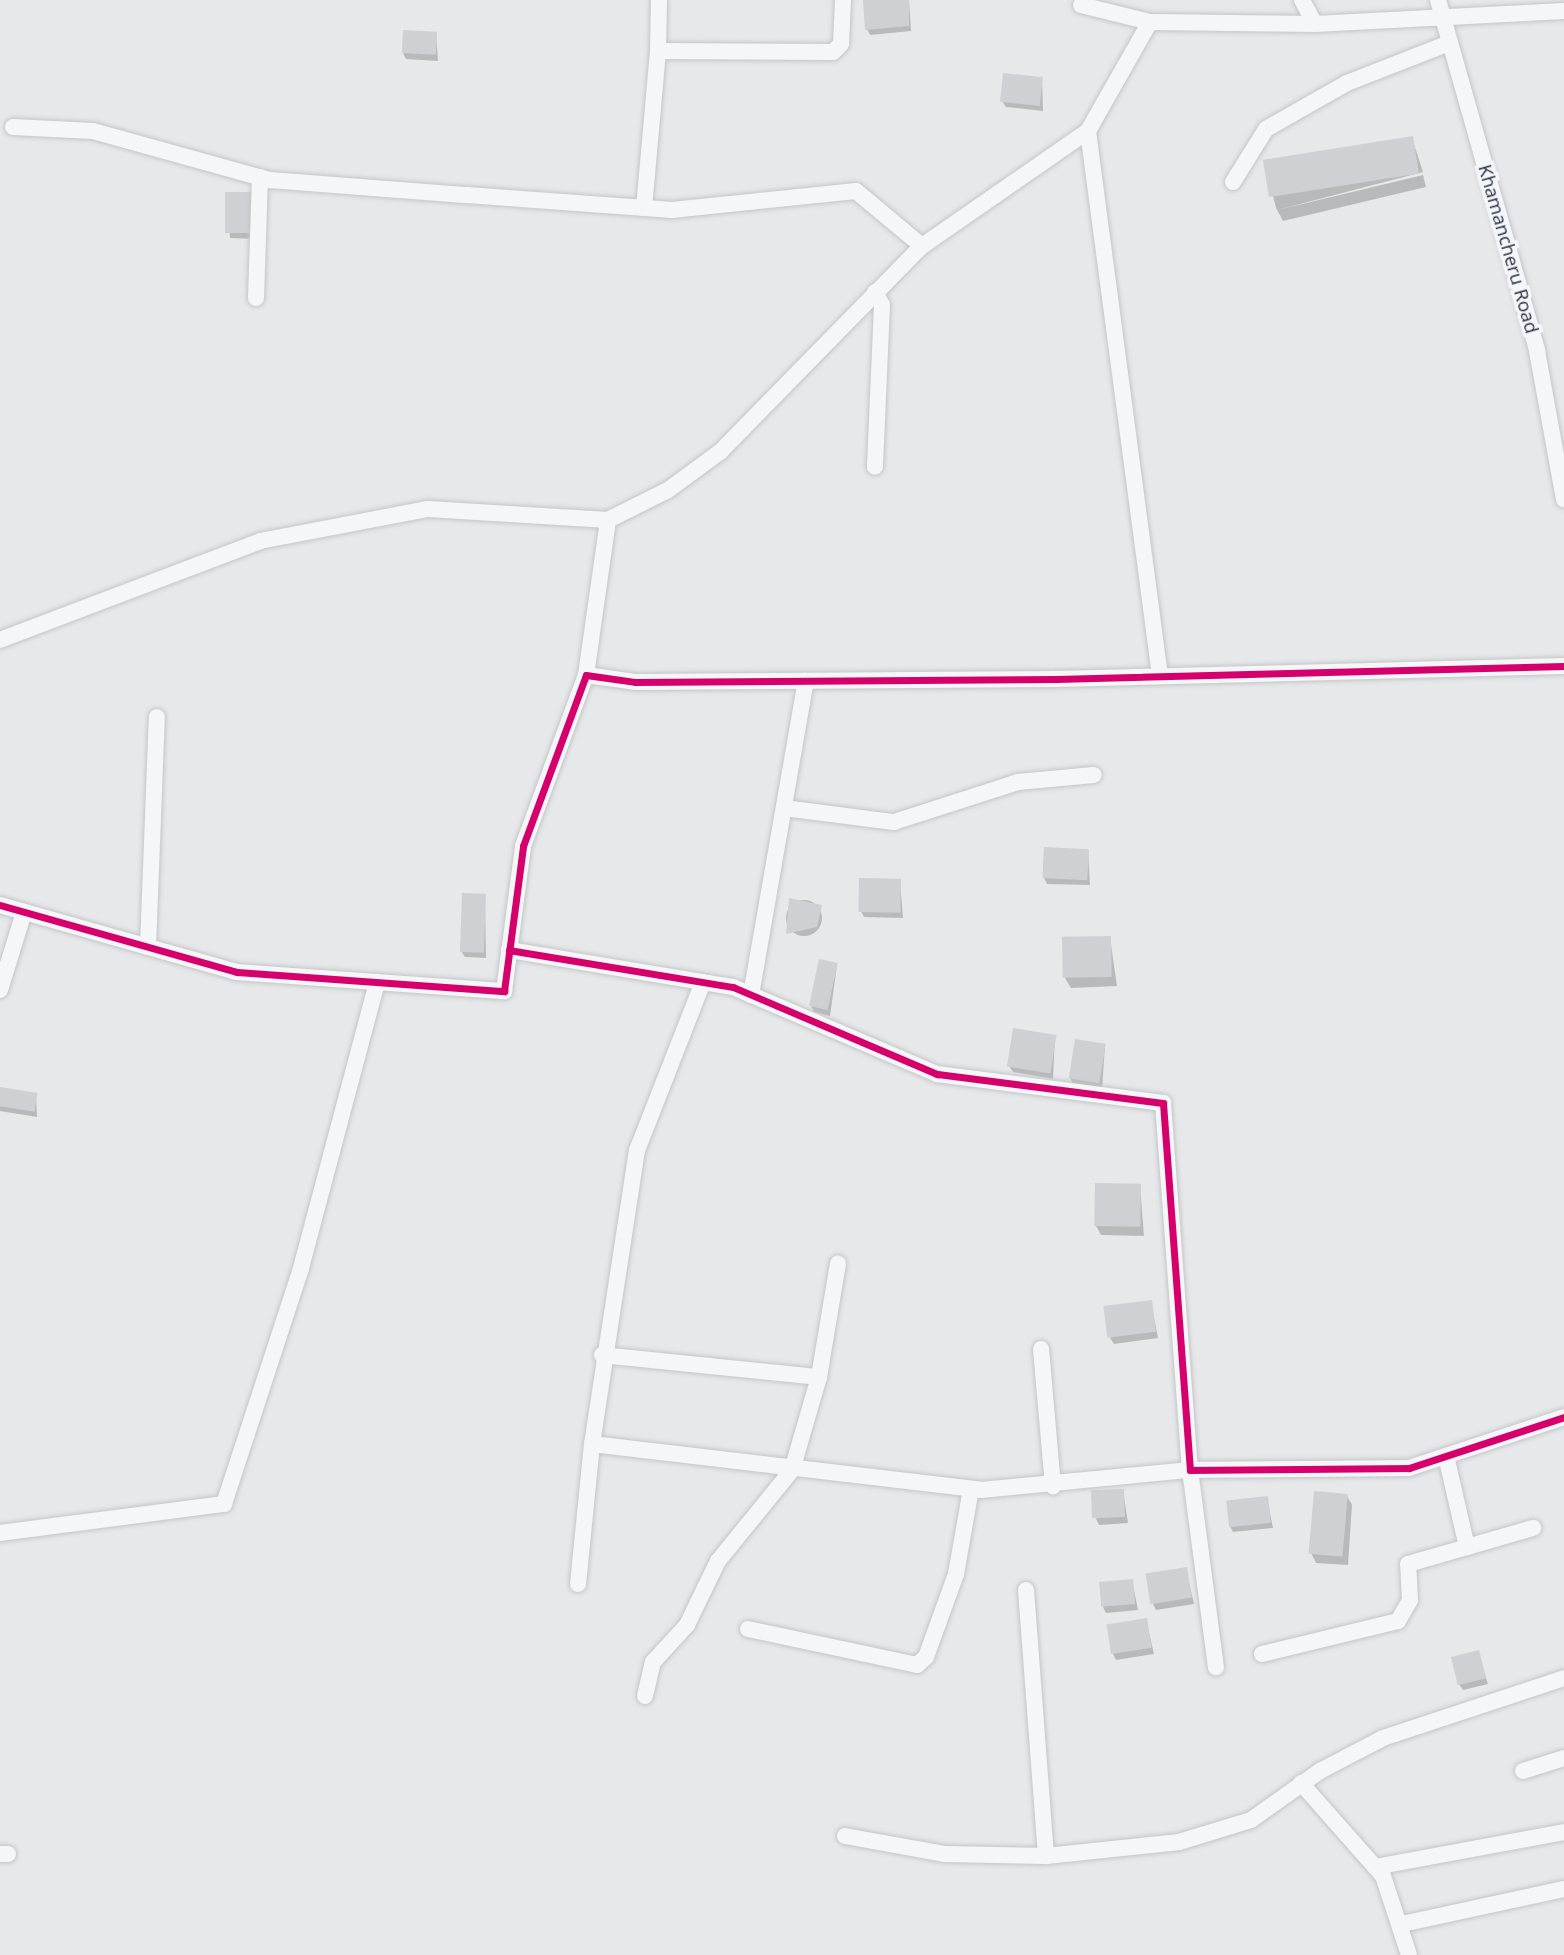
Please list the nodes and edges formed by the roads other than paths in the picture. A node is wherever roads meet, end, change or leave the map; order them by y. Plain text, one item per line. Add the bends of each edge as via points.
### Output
1 (659, 0) edge
2 (843, 0) edge
3 (1302, 0) edge
4 (1081, 5) dead end
5 (1440, 7) edge
6 (1564, 10) edge
7 (1150, 22) junction
8 (1315, 24) junction
9 (1449, 43) junction
10 (658, 51) junction
11 (13, 128) dead end
12 (1088, 131) junction
13 (260, 177) junction
14 (1233, 182) dead end
15 (644, 208) junction
16 (922, 246) junction
17 (875, 292) junction
18 (256, 298) dead end
19 (875, 467) dead end
20 (1564, 500) edge
21 (608, 520) junction
22 (0, 640) edge
23 (1564, 666) edge
24 (586, 675) junction
25 (1160, 676) junction
26 (806, 681) junction
27 (157, 717) dead end
28 (1094, 775) dead end
29 (784, 808) junction
30 (0, 905) edge
31 (24, 912) junction
32 (148, 947) junction
33 (509, 950) junction
34 (377, 982) junction
35 (703, 982) junction
36 (0, 990) edge
37 (751, 995) junction
38 (838, 1264) dead end
39 (1041, 1349) dead end
40 (602, 1354) junction
41 (819, 1377) junction
42 (1564, 1417) edge
43 (592, 1444) junction
44 (1446, 1456) junction
45 (792, 1470) junction
46 (1190, 1470) junction
47 (1053, 1486) junction
48 (971, 1489) junction
49 (1533, 1528) dead end
50 (0, 1533) edge
51 (1467, 1547) junction
52 (578, 1584) dead end
53 (1026, 1590) dead end
54 (748, 1629) dead end
55 (1262, 1654) dead end
56 (1216, 1667) dead end
57 (1564, 1678) edge
58 (645, 1696) dead end
59 (1564, 1758) edge
60 (1523, 1771) dead end
61 (1301, 1783) junction
62 (1564, 1832) edge
63 (845, 1836) dead end
64 (1046, 1856) junction
65 (1375, 1867) junction
66 (1564, 1889) edge
67 (1402, 1924) junction
68 (1409, 1955) edge

1 - 10 street
2 - 10 street via 841,44 833,52
3 - 8 street
4 - 7 street
5 - 6 street
5 - 8 street
5 - 9 street, Khamancheru Road
7 - 8 street
7 - 12 street
9 - 14 street via 1347,83 1266,129
9 - 20 street, Khamancheru Road via 1537,351
10 - 15 street
11 - 13 street via 93,131
12 - 16 street
12 - 25 street
13 - 15 street
13 - 18 street
15 - 16 street via 856,191
16 - 17 street
17 - 19 street via 882,305
17 - 21 street via 721,451 668,490
21 - 22 street via 428,509 260,541
21 - 24 street
23 - 25 street
24 - 26 street via 635,682
24 - 33 street via 523,846
25 - 26 street
26 - 29 street
27 - 32 street
28 - 29 street via 1006,785 894,822
29 - 37 street
30 - 31 street
31 - 32 street
31 - 36 street
32 - 34 street via 237,972
33 - 34 street via 504,991
33 - 35 street
34 - 50 street via 301,1268 224,1504
35 - 37 street
35 - 40 street via 637,1147
37 - 46 street via 937,1074 1163,1103
38 - 41 street
39 - 47 street
40 - 41 street
40 - 43 street
41 - 45 street
42 - 44 street
43 - 45 street
43 - 52 street
44 - 46 street via 1409,1468
44 - 51 street
45 - 48 street
45 - 58 street via 718,1561 687,1625 653,1662
46 - 47 street
46 - 56 street
47 - 48 street
48 - 54 street via 956,1574 926,1657 917,1665
49 - 51 street
51 - 55 street via 1408,1564 1410,1600 1398,1621
53 - 64 street
57 - 61 street via 1383,1738
59 - 60 street
61 - 64 street via 1251,1820 1216,1832 1114,1853
61 - 65 street
62 - 65 street
63 - 64 street via 945,1854
65 - 67 street
66 - 67 street
67 - 68 street

